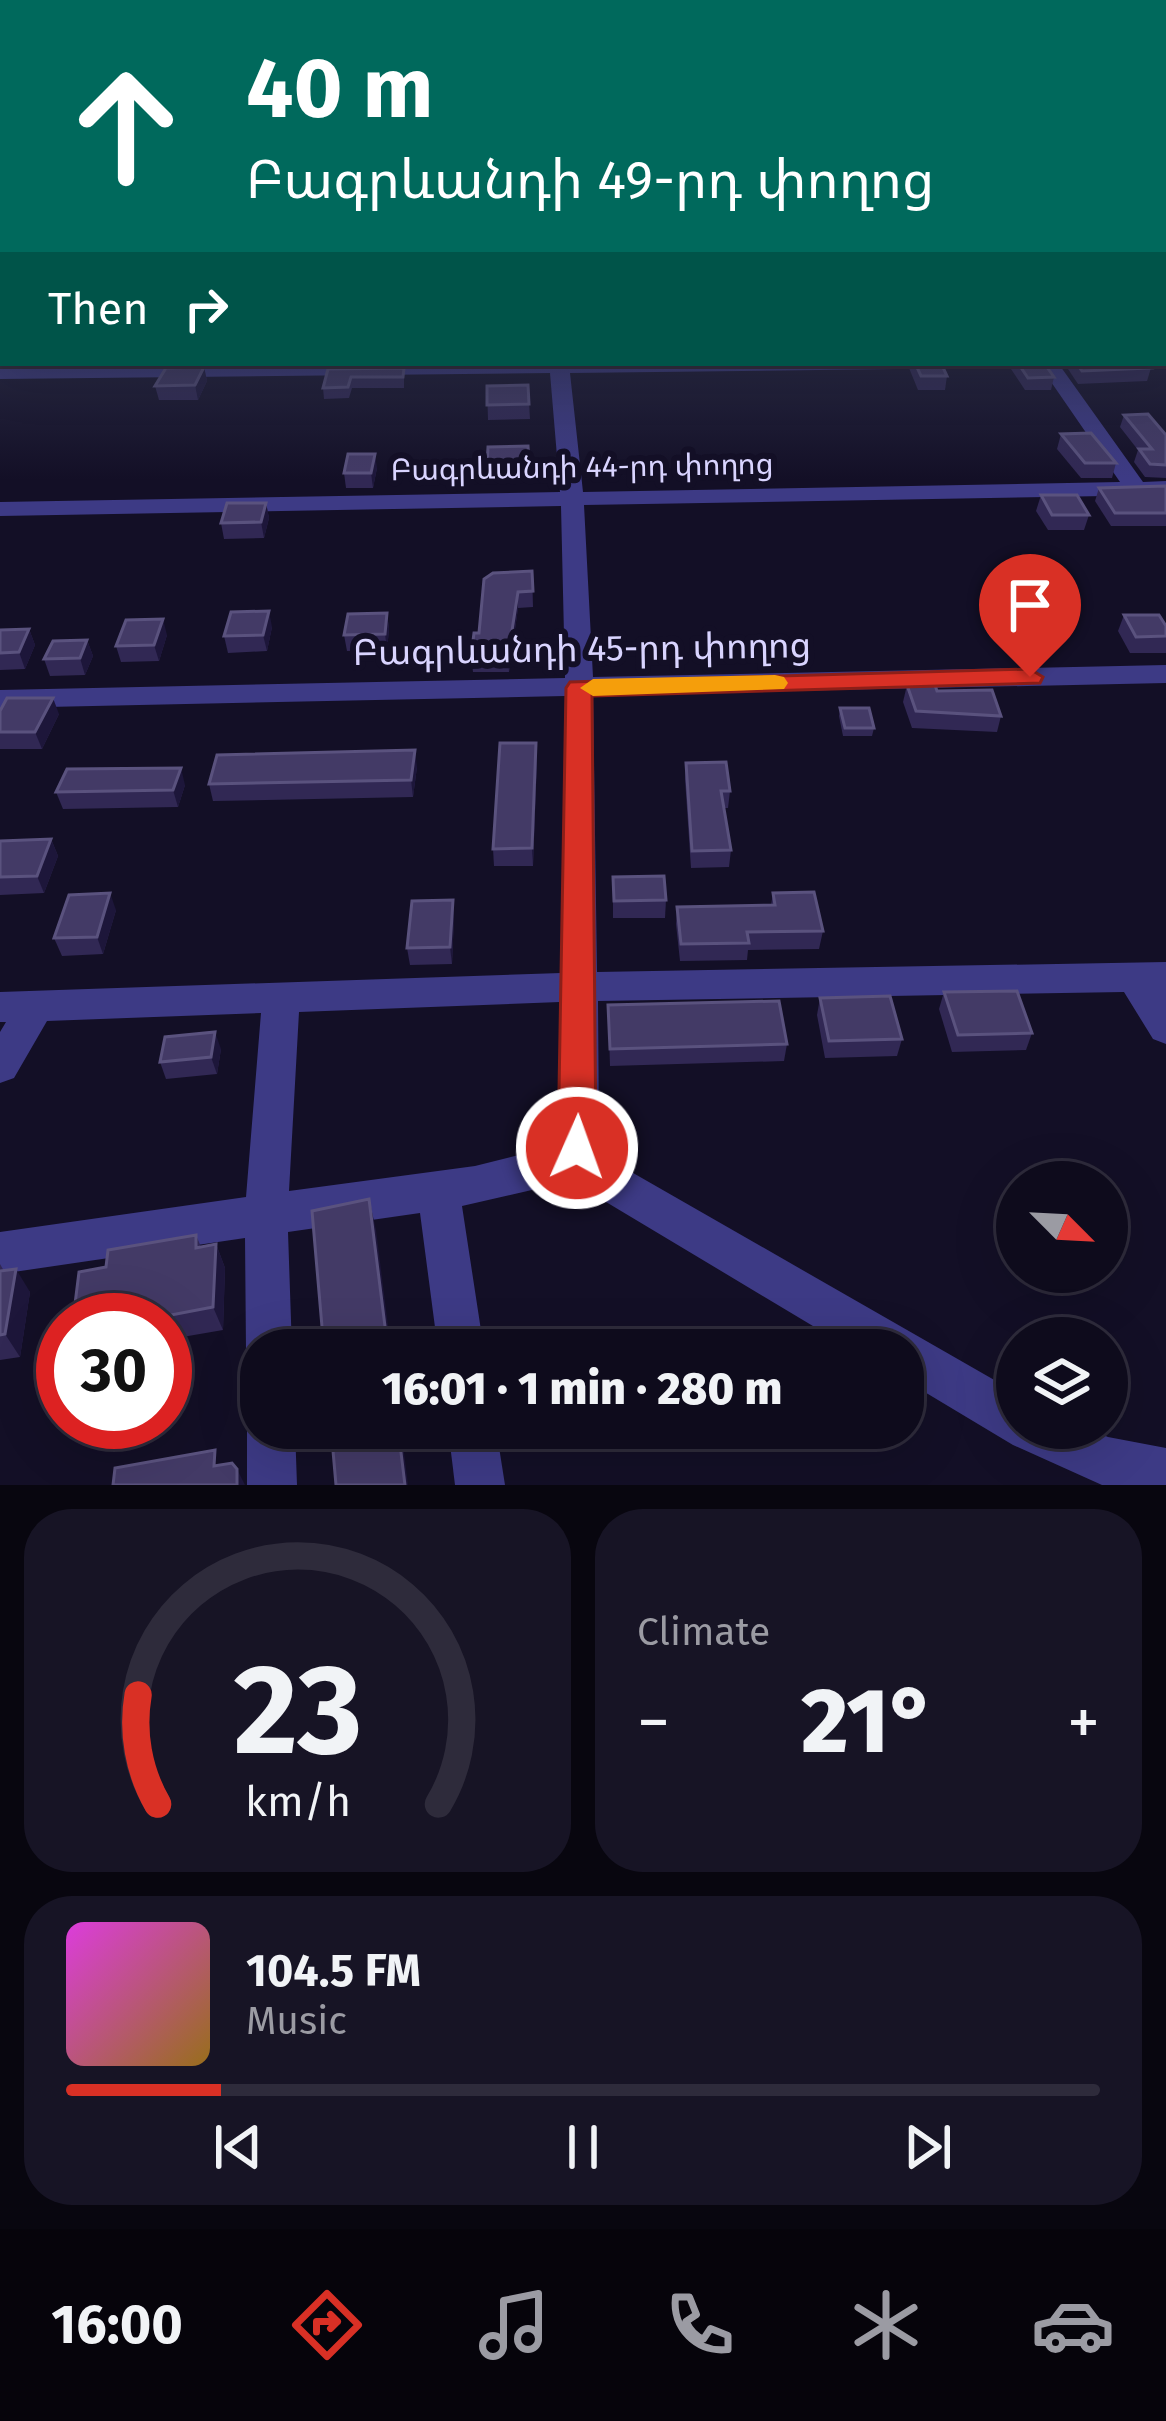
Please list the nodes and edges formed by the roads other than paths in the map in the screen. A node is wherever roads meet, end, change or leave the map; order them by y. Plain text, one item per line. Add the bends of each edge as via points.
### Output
1 (489, 366) edge
2 (559, 366) edge
3 (1050, 366) edge
4 (0, 373) edge
5 (1136, 488) junction
6 (1166, 488) edge
7 (572, 497) junction
8 (0, 509) edge
9 (1166, 674) edge
10 (579, 688) junction
11 (0, 699) edge
12 (1150, 977) edge
13 (578, 988) junction
14 (281, 1000) junction
15 (17, 1008) edge
16 (1166, 1028) edge
17 (0, 1066) edge
18 (570, 1158) junction
19 (438, 1190) junction
20 (266, 1214) junction
21 (0, 1253) edge
22 (269, 1329) edge
23 (458, 1329) edge
24 (861, 1329) edge
25 (924, 1366) edge
26 (996, 1408) edge
27 (271, 1449) edge
28 (475, 1449) edge
29 (1078, 1449) edge
30 (1166, 1473) edge
31 (272, 1485) edge
32 (480, 1485) edge

1 - 4 street
2 - 7 street
3 - 5 street
5 - 6 street, Բագրևանդի 44-րդ փողոց
5 - 7 street, Բագրևանդի 44-րդ փողոց
7 - 8 street, Բագրևանդի 44-րդ փողոց
7 - 10 street
9 - 10 street, Բագրևանդի 45-րդ փողոց
10 - 11 street, Բագրևանդի 45-րդ փողոց
10 - 13 street
12 - 13 street
12 - 16 street
13 - 14 street
13 - 18 street via 579,1132
14 - 15 street
14 - 20 street
15 - 17 street
18 - 19 street
18 - 24 street
19 - 20 street
19 - 23 street
20 - 21 street
20 - 22 street
25 - 26 street
27 - 31 street
28 - 32 street
29 - 30 street

